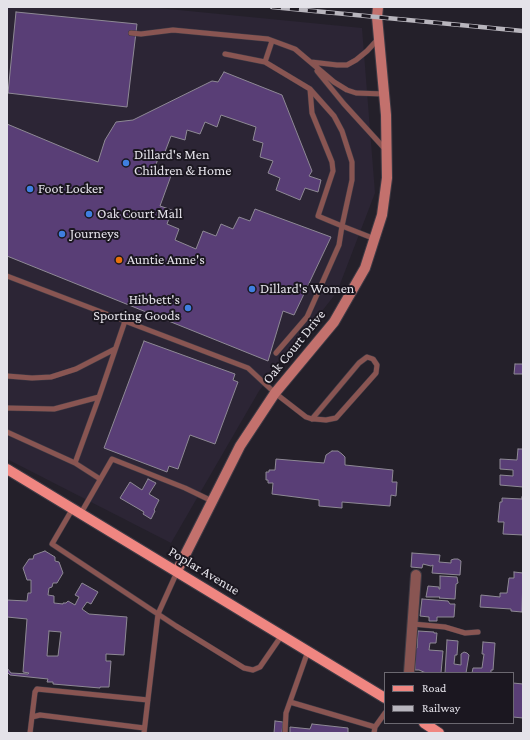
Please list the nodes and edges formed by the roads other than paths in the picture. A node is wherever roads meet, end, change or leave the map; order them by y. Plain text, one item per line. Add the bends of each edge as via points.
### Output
1 (378, 7) edge
2 (130, 33) dead end
3 (379, 38) junction
4 (272, 41) junction
5 (225, 54) dead end
6 (265, 62) junction
7 (310, 62) junction
8 (310, 89) junction
9 (384, 94) junction
10 (387, 150) junction
11 (342, 226) junction
12 (374, 239) junction
13 (7, 276) edge
14 (125, 321) junction
15 (115, 349) junction
16 (276, 353) dead end
17 (7, 376) edge
18 (275, 393) junction
19 (99, 397) junction
20 (7, 408) edge
21 (312, 419) junction
22 (7, 432) edge
23 (76, 463) junction
24 (7, 469) edge
25 (100, 479) junction
26 (212, 501) junction
27 (77, 511) junction
28 (177, 571) junction
29 (416, 575) dead end
30 (158, 614) junction
31 (413, 624) junction
32 (478, 632) dead end
33 (282, 635) junction
34 (308, 650) junction
35 (409, 672) edge
36 (384, 697) edge
37 (148, 700) junction
38 (290, 702) junction
39 (384, 714) edge
40 (32, 718) junction
41 (426, 724) edge
42 (375, 726) junction
43 (144, 730) edge
44 (30, 733) edge
45 (284, 733) edge
46 (374, 733) edge
47 (439, 733) edge

1 - 3 street, Oak Court Drive
2 - 4 lane via 173,30
3 - 7 lane via 362,56 347,65
3 - 9 street, Oak Court Drive
4 - 6 lane
4 - 7 lane via 295,49
5 - 6 lane
6 - 8 lane
7 - 9 lane via 347,90 356,93
7 - 10 lane
8 - 11 lane via 334,116 352,162 352,180
8 - 11 lane via 312,113 333,170 318,216
9 - 10 street, Oak Court Drive
10 - 12 street, Oak Court Drive via 388,178 382,215
11 - 12 lane
11 - 16 lane via 339,245 307,317
12 - 18 street, Oak Court Drive via 365,268 334,322
13 - 14 lane
14 - 15 lane
14 - 18 lane via 248,368
15 - 17 lane via 76,369 51,377
15 - 19 lane
18 - 21 lane
18 - 26 street, Oak Court Drive via 240,446
19 - 20 lane via 54,409
19 - 23 lane
21 - 21 lane via 336,418 376,372 377,365 373,359 367,357 359,363
22 - 23 lane
23 - 25 lane
24 - 27 main road, Poplar Avenue
25 - 26 lane via 112,459
25 - 27 lane
26 - 28 street, Oak Court Drive
27 - 28 main road, Poplar Avenue
27 - 30 lane via 52,544
28 - 30 lane
28 - 33 main road, Poplar Avenue
29 - 31 street
30 - 33 lane via 244,668 253,670 260,667
30 - 37 lane
31 - 32 lane
31 - 35 street
33 - 34 main road, Poplar Avenue
34 - 36 main road, Poplar Avenue
34 - 38 lane
37 - 40 lane via 37,689
37 - 43 lane
38 - 42 lane
38 - 45 lane
39 - 42 lane
40 - 43 lane via 40,715
40 - 44 lane
41 - 47 main road
42 - 46 lane

